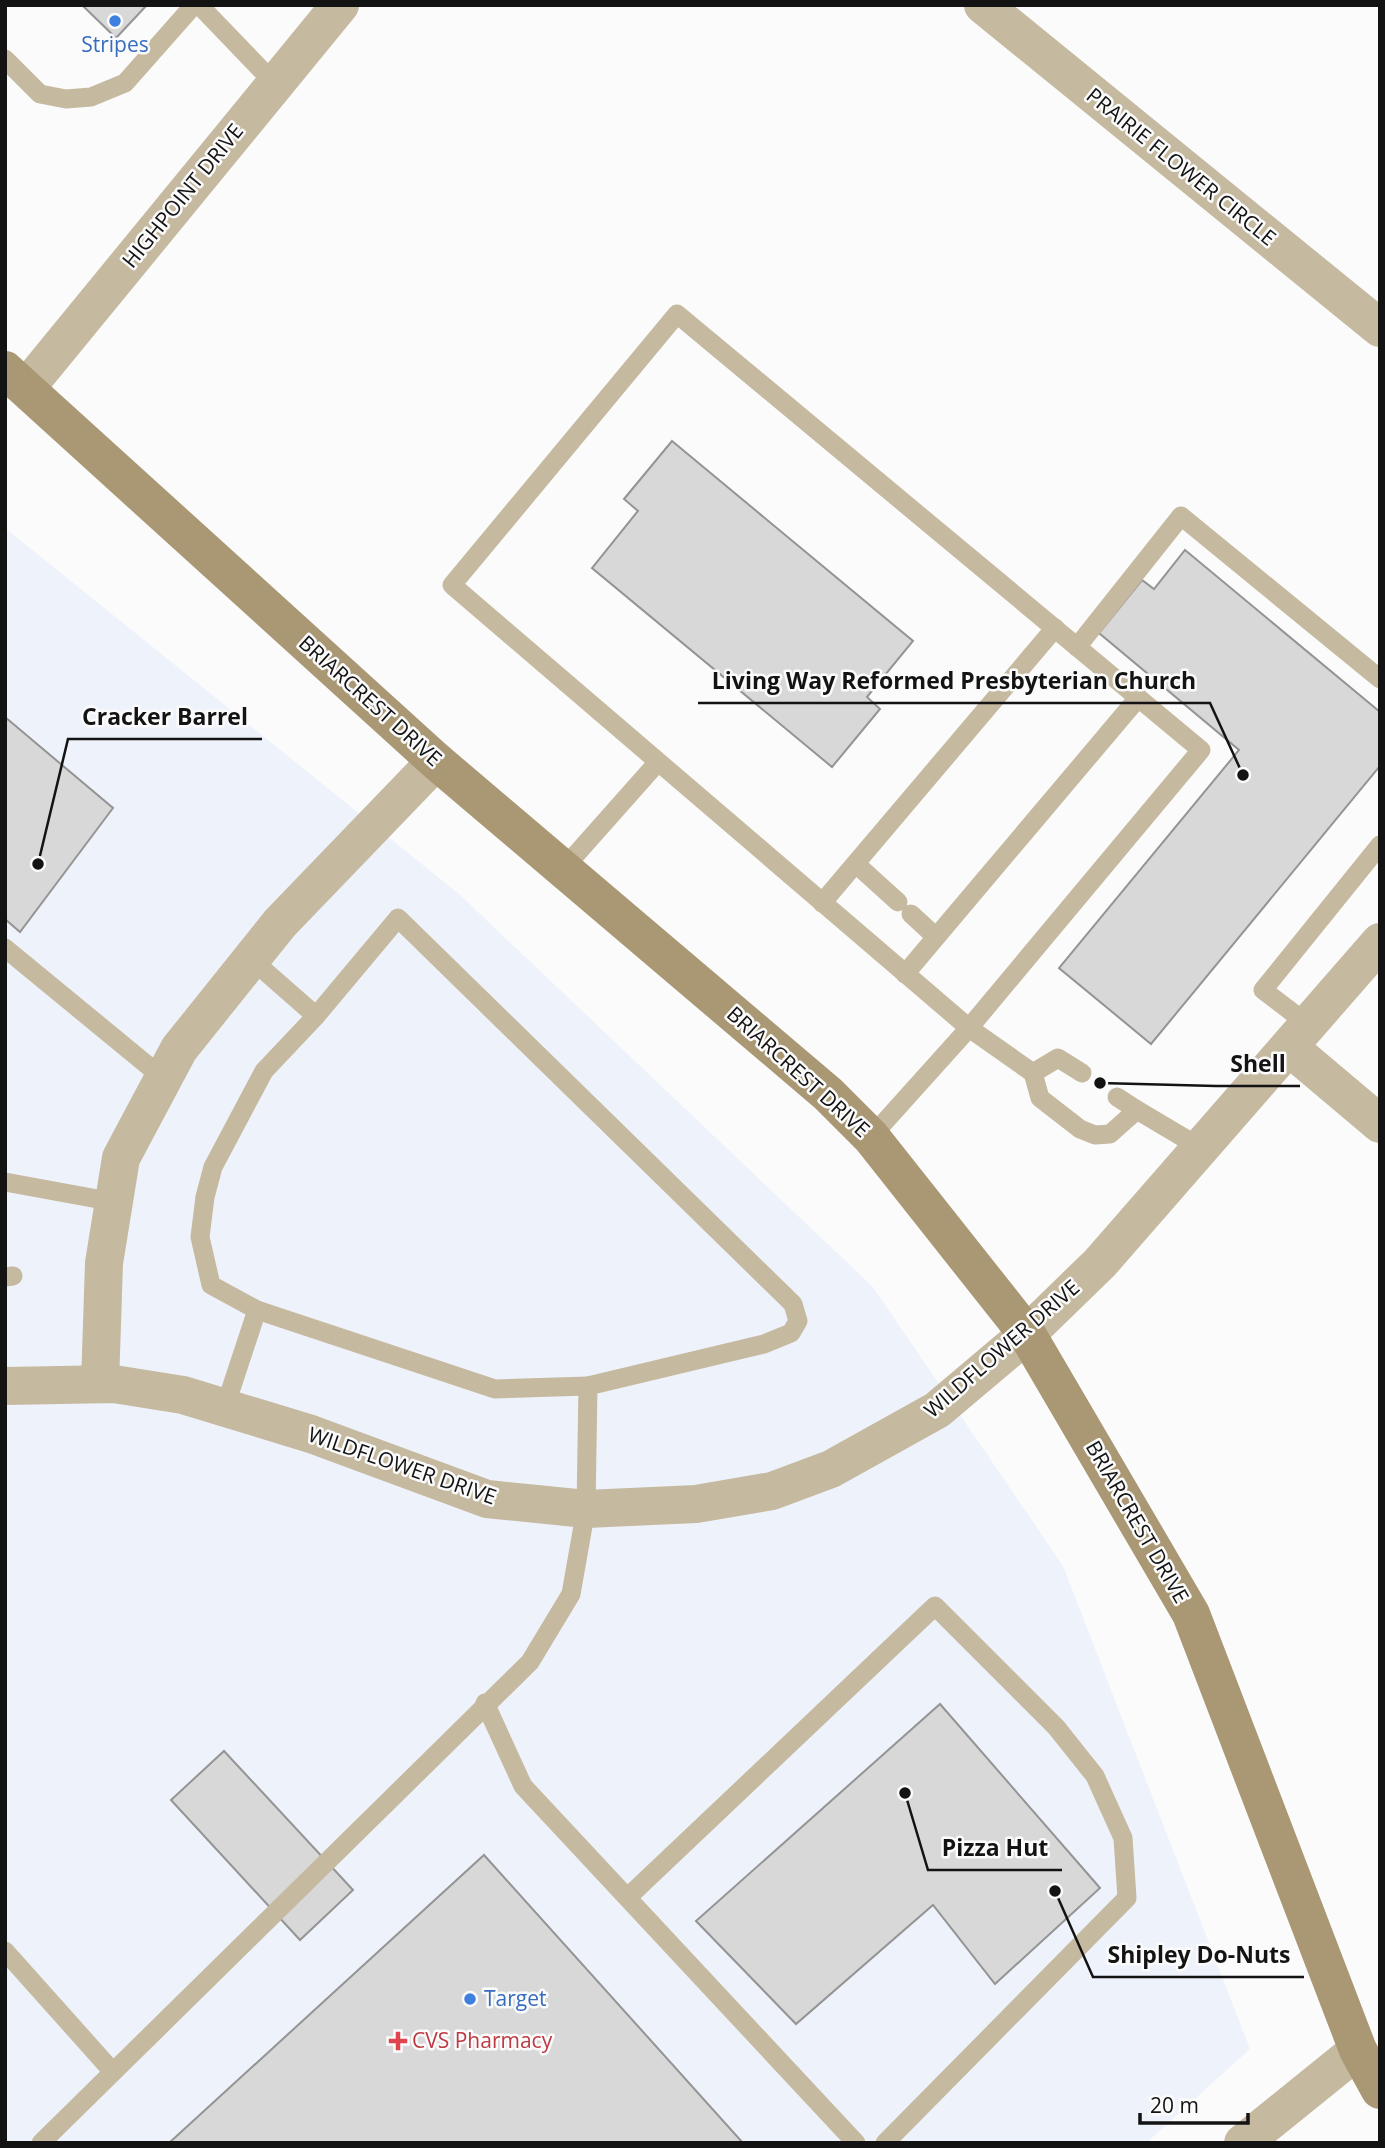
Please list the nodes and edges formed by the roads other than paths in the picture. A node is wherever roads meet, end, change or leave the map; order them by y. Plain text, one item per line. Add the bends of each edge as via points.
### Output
1 (196, 5) edge
2 (340, 5) edge
3 (983, 5) edge
4 (5, 59) edge
5 (275, 84) junction
6 (1380, 328) edge
7 (16, 378) edge
8 (1055, 628) junction
9 (1077, 647) junction
10 (1380, 679) edge
11 (1138, 698) junction
12 (436, 761) junction
13 (658, 762) junction
14 (1380, 845) edge
15 (856, 864) junction
16 (563, 869) junction
17 (822, 903) junction
18 (936, 937) junction
19 (1380, 942) edge
20 (5, 948) edge
21 (251, 959) junction
22 (905, 974) junction
23 (316, 1016) junction
24 (969, 1028) junction
25 (1299, 1037) junction
26 (1033, 1073) junction
27 (1082, 1073) dead end
28 (163, 1078) junction
29 (1117, 1097) dead end
30 (1137, 1110) junction
31 (1380, 1124) edge
32 (872, 1138) junction
33 (1201, 1149) junction
34 (5, 1182) edge
35 (114, 1202) junction
36 (257, 1310) junction
37 (1027, 1334) junction
38 (100, 1384) junction
39 (5, 1386) edge
40 (588, 1386) junction
41 (225, 1407) junction
42 (586, 1509) junction
43 (485, 1703) junction
44 (628, 1897) junction
45 (5, 1951) edge
46 (1358, 2050) junction
47 (113, 2071) junction
48 (1380, 2090) edge
49 (41, 2143) edge
50 (856, 2143) edge
51 (885, 2143) edge
52 (1242, 2143) edge

1 - 4 lane via 125,83 91,97 40,94
1 - 5 lane
2 - 5 street, HIGHPOINT DRIVE
3 - 6 street, PRAIRIE FLOWER CIRCLE
5 - 7 street, HIGHPOINT DRIVE
7 - 12 main road, BRIARCREST DRIVE
8 - 9 lane
8 - 13 lane via 677,314 452,585
8 - 15 lane
9 - 10 lane via 1181,516
9 - 11 lane
11 - 18 lane
11 - 24 lane via 1201,750
12 - 16 main road, BRIARCREST DRIVE
12 - 21 street
13 - 16 lane
13 - 17 lane
14 - 25 lane via 1263,990
15 - 17 lane
15 - 18 lane
16 - 32 main road, BRIARCREST DRIVE via 828,1094
17 - 22 lane
18 - 22 lane
19 - 25 street, WILDFLOWER DRIVE
20 - 28 lane
21 - 23 lane
21 - 28 street via 179,1049
22 - 24 lane
23 - 36 lane via 264,1071 213,1167 205,1197 200,1237 211,1285
23 - 40 lane via 398,918 793,1304 798,1321 792,1333 764,1344
24 - 26 lane
24 - 32 lane
25 - 31 street
25 - 33 street, WILDFLOWER DRIVE
26 - 27 lane via 1058,1058
26 - 30 lane via 1040,1098 1095,1135 1110,1134
28 - 35 street via 121,1158
29 - 30 lane
30 - 33 lane
32 - 37 main road, BRIARCREST DRIVE
33 - 37 street, WILDFLOWER DRIVE via 1100,1263
34 - 35 lane
35 - 38 street via 104,1263
36 - 40 lane via 495,1389
36 - 41 lane
37 - 42 street, WILDFLOWER DRIVE via 937,1410 831,1469 772,1491 696,1504
37 - 46 main road, BRIARCREST DRIVE via 1191,1614
38 - 39 street, WILDFLOWER DRIVE
38 - 41 street, WILDFLOWER DRIVE via 183,1395
40 - 42 lane
41 - 42 street, WILDFLOWER DRIVE via 487,1499
42 - 43 lane via 571,1594 530,1662
43 - 44 lane via 523,1786
43 - 47 lane
44 - 50 lane
44 - 51 lane via 935,1606 1056,1727 1095,1776 1123,1838 1127,1898
45 - 47 lane
46 - 48 main road, BRIARCREST DRIVE
46 - 52 street
47 - 49 lane

